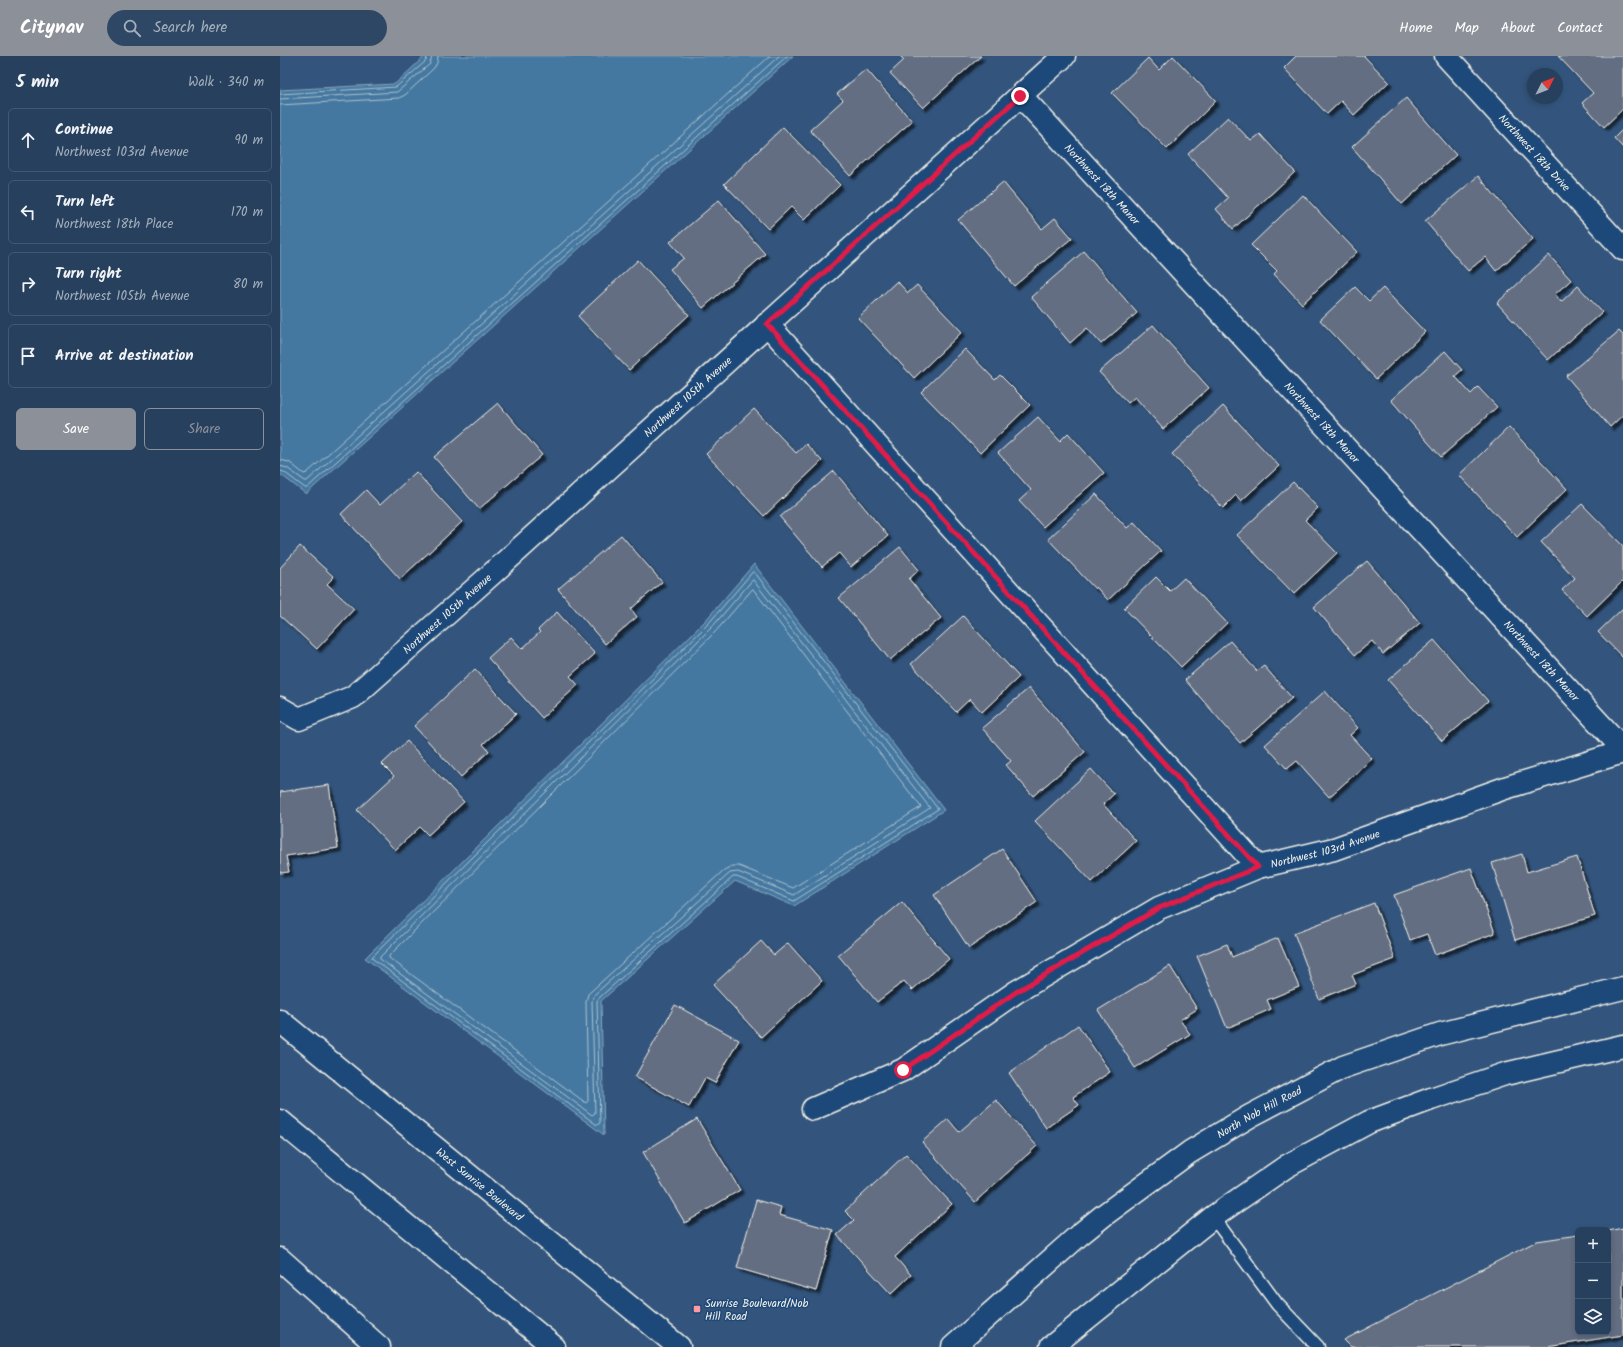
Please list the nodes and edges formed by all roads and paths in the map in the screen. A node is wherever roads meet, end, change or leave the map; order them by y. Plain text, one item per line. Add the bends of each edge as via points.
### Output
1 (1064, 56) edge
2 (1446, 56) edge
3 (1020, 96) junction
4 (1623, 249) edge
5 (767, 324) junction
6 (280, 708) edge
7 (1623, 750) edge
8 (1258, 867) junction
9 (1623, 988) edge
10 (280, 1021) edge
11 (1623, 1046) edge
12 (813, 1110) dead end
13 (280, 1121) edge
14 (1213, 1217) junction
15 (280, 1259) edge
16 (379, 1347) edge
17 (554, 1347) edge
18 (679, 1347) edge
19 (953, 1347) edge
20 (1050, 1347) edge
21 (1318, 1347) edge

1 - 3 main road, Northwest 105th Avenue
2 - 4 main road, Northwest 18th Drive
3 - 5 main road, Northwest 105th Avenue
3 - 7 main road, Northwest 18th Manor
5 - 6 main road, Northwest 105th Avenue via 497,570 354,696 299,719
5 - 8 main road
7 - 8 main road, Northwest 103rd Avenue via 1505,788 1334,849
8 - 12 main road, Northwest 103rd Avenue via 1159,908 1016,992 903,1070
9 - 19 main road, North Nob Hill Road via 1440,1034 1351,1065 1250,1116 1190,1152 1104,1215
10 - 18 main road, West Sunrise Boulevard
11 - 14 main road via 1505,1074 1369,1122 1287,1166
13 - 17 main road
14 - 20 main road
14 - 21 lane via 1277,1304
15 - 16 main road

